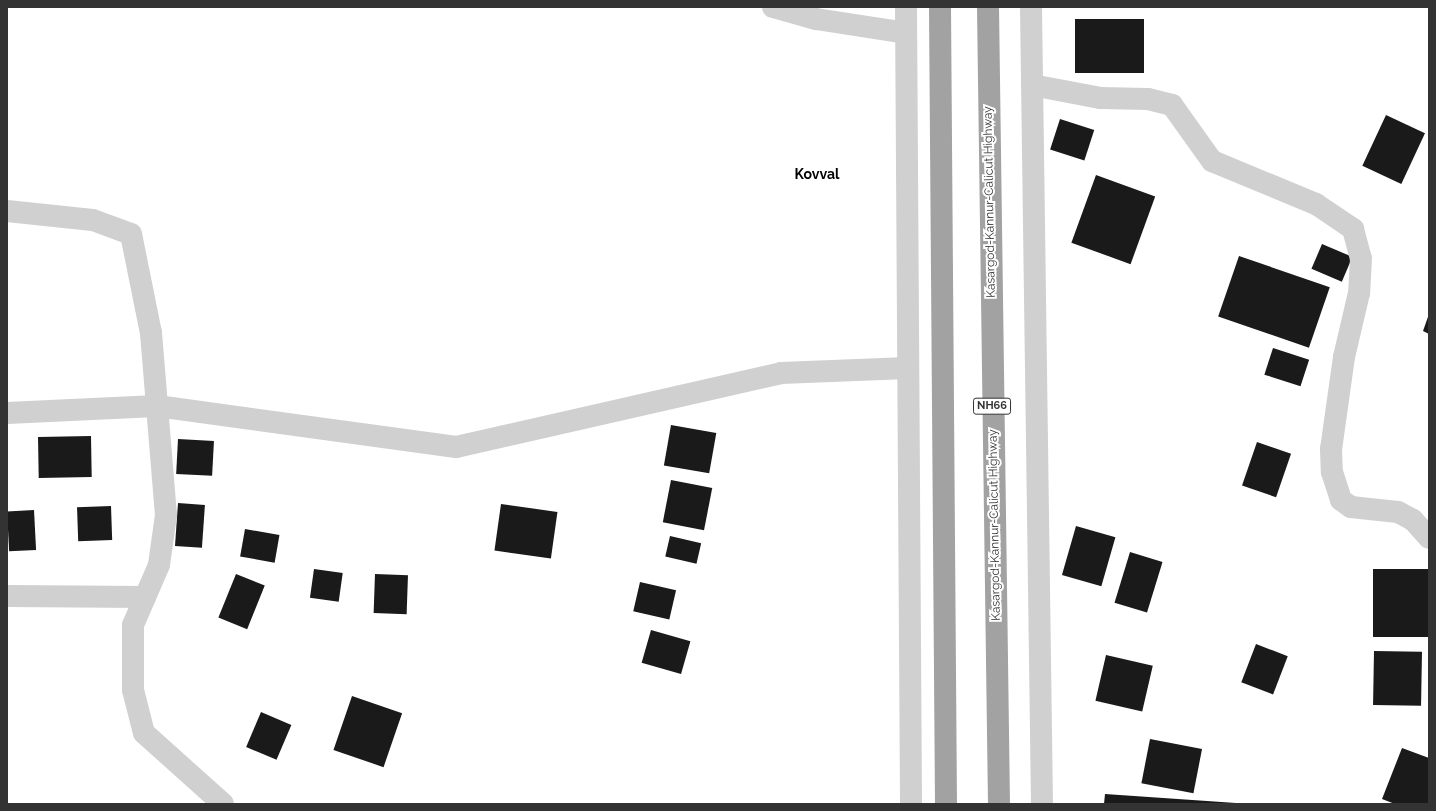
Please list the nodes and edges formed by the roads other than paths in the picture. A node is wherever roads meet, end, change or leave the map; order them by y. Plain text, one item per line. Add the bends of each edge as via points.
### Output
1 (773, 7) edge
2 (906, 7) edge
3 (940, 7) edge
4 (988, 7) edge
5 (1031, 7) edge
6 (906, 33) junction
7 (1032, 85) junction
8 (7, 211) edge
9 (908, 368) junction
10 (156, 406) junction
11 (7, 413) edge
12 (1429, 538) edge
13 (7, 596) edge
14 (145, 597) junction
15 (223, 804) edge
16 (910, 804) edge
17 (946, 804) edge
18 (999, 804) edge
19 (1042, 804) edge

1 - 6 street via 816,20
2 - 6 street
3 - 17 highway
4 - 18 highway, Kasargod-Kannur-Calicut Highway / NH66
5 - 7 street
6 - 9 street
7 - 12 street via 1067,93 1162,100 1172,105 1212,161 1316,204 1353,229 1361,258 1359,293 1344,356 1331,449 1337,492 1351,507 1398,512 1413,520
7 - 19 street
8 - 10 street via 93,220 131,234 151,333
9 - 10 street via 781,373 456,447
9 - 16 street
10 - 11 street
10 - 14 street via 166,515 159,565
13 - 14 street
14 - 15 street via 133,633 133,690 144,733

